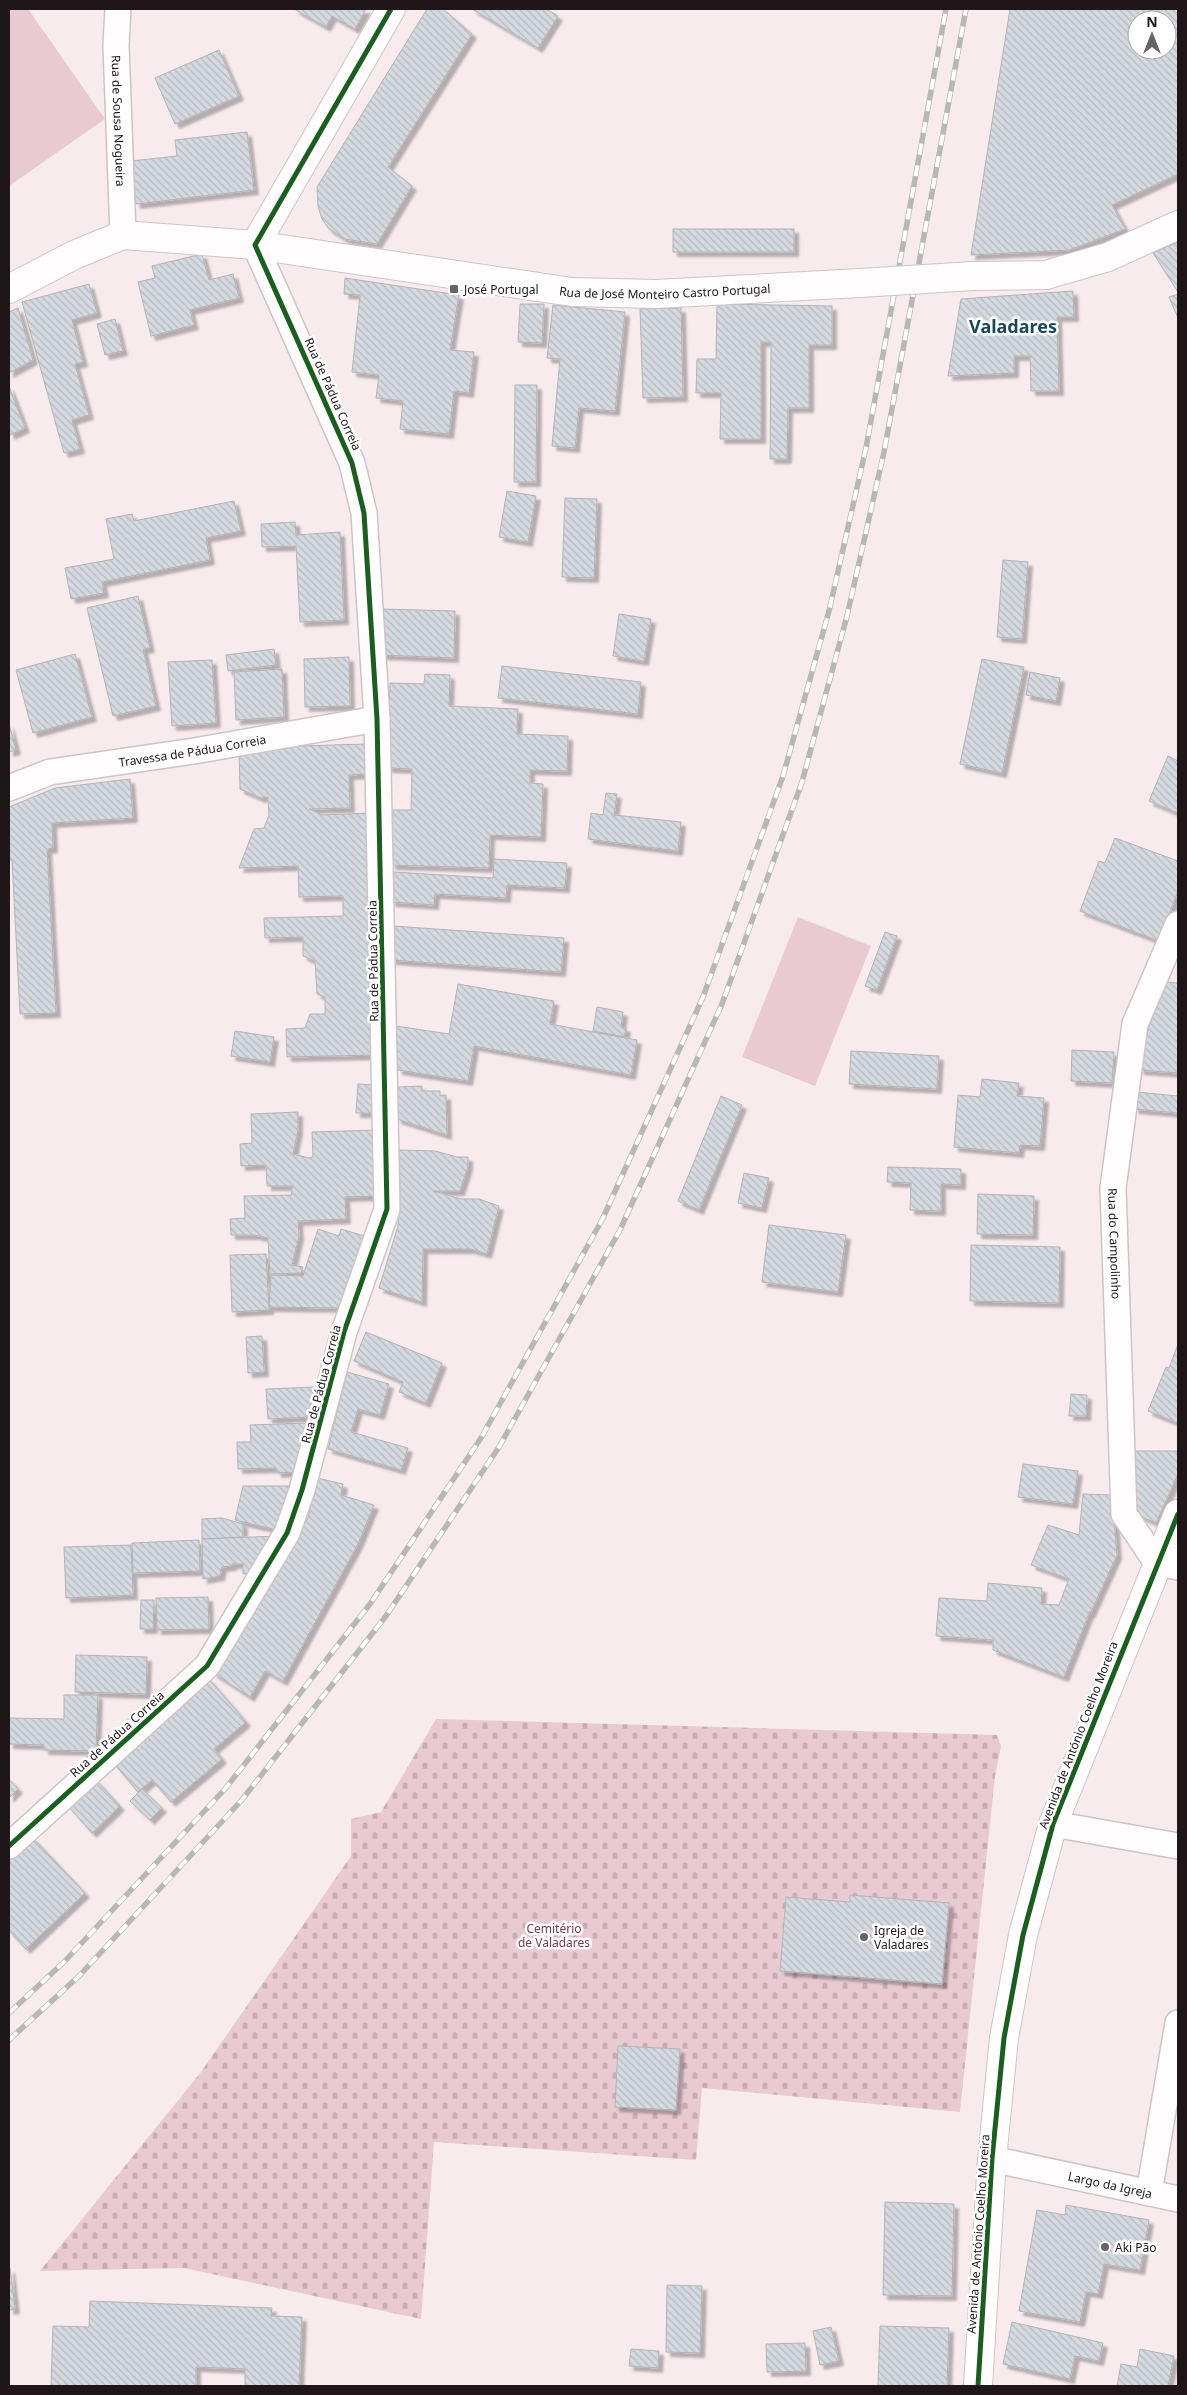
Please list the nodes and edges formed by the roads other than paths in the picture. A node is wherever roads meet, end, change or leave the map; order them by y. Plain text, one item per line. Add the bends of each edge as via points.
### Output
1 (118, 9) edge
2 (392, 9) edge
3 (1178, 226) edge
4 (123, 235) junction
5 (255, 245) junction
6 (9, 289) edge
7 (377, 719) junction
8 (9, 788) edge
9 (1178, 924) edge
10 (1178, 1514) edge
11 (1168, 1565) edge
12 (1053, 1824) junction
13 (9, 1846) edge
14 (1178, 1846) edge
15 (1178, 2023) edge
16 (992, 2159) junction
17 (1149, 2193) junction
18 (1178, 2199) edge
19 (978, 2386) edge

1 - 4 street, Rua de Sousa Nogueira via 116,45
2 - 5 main road
3 - 5 main road, Rua de José Monteiro Castro Portugal, bridge via 1108,257 1046,275 973,276 656,294 572,292
4 - 5 main road, Rua de José Monteiro Castro Portugal
4 - 6 main road, Rua de José Monteiro Castro Portugal via 74,255
5 - 7 street, Rua de Pádua Correia via 352,463 364,513
7 - 8 street, Travessa de Pádua Correia via 50,772
7 - 13 street, Rua de Pádua Correia via 387,1209 344,1332 302,1490 287,1533 206,1666
9 - 11 street, Rua do Campolinho via 1135,1024 1113,1188 1124,1514
10 - 11 main road, Avenida de António Coelho Moreira
11 - 12 main road, Avenida de António Coelho Moreira
12 - 14 street
12 - 16 main road, Avenida de António Coelho Moreira via 1023,1935 1004,2038
15 - 17 street, Largo da Igreja
16 - 17 street, Largo da Igreja
16 - 19 main road, Avenida de António Coelho Moreira
17 - 18 street

